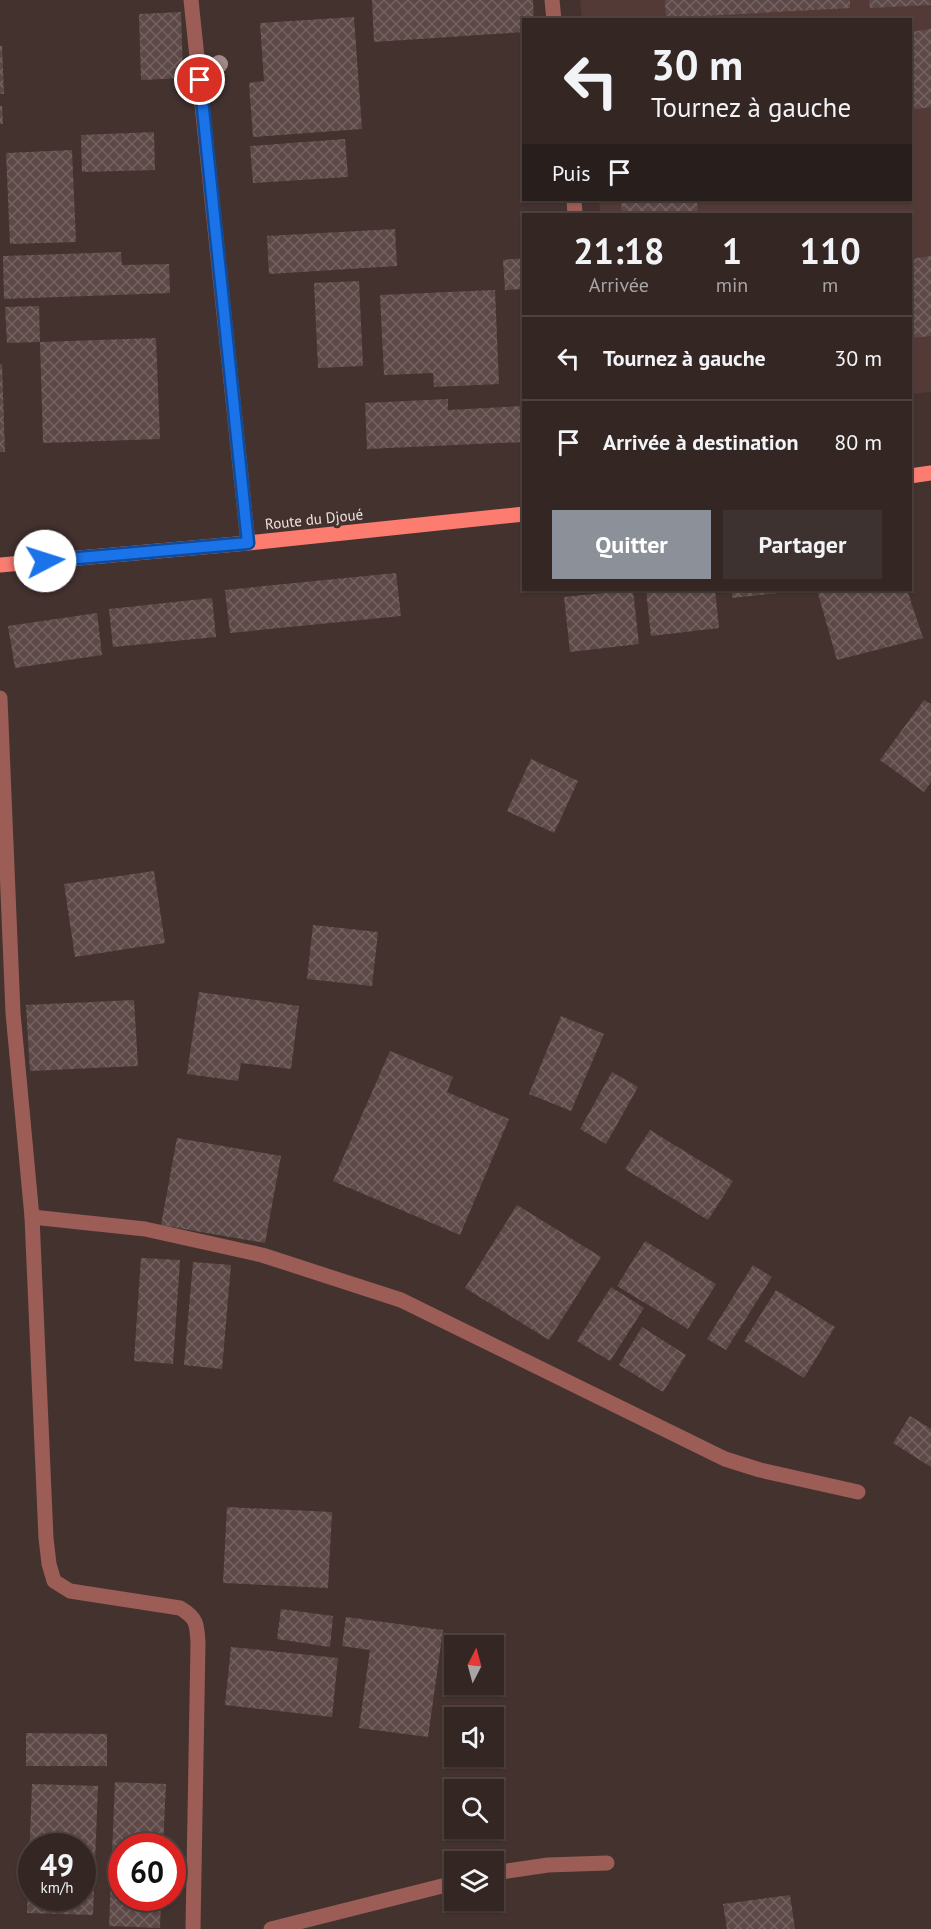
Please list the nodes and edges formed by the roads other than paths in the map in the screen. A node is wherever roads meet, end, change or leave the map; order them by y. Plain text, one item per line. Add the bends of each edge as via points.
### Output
1 (191, 0) edge
2 (552, 0) edge
3 (554, 18) edge
4 (931, 472) edge
5 (912, 476) edge
6 (522, 514) edge
7 (248, 543) junction
8 (0, 565) edge
9 (0, 698) edge
10 (32, 1218) junction
11 (858, 1492) dead end
12 (607, 1863) dead end
13 (504, 1872) edge
14 (444, 1886) edge
15 (193, 1929) edge
16 (270, 1929) edge

1 - 7 street
2 - 3 street
4 - 5 main road
6 - 7 main road, Route du Djoué
7 - 8 main road, Route du Djoué
9 - 10 street via 13,1013
10 - 11 street via 146,1229 262,1255 390,1297 724,1459
10 - 15 street via 46,1538 54,1581 70,1591 180,1608 192,1615 197,1624
12 - 13 street
14 - 16 street

